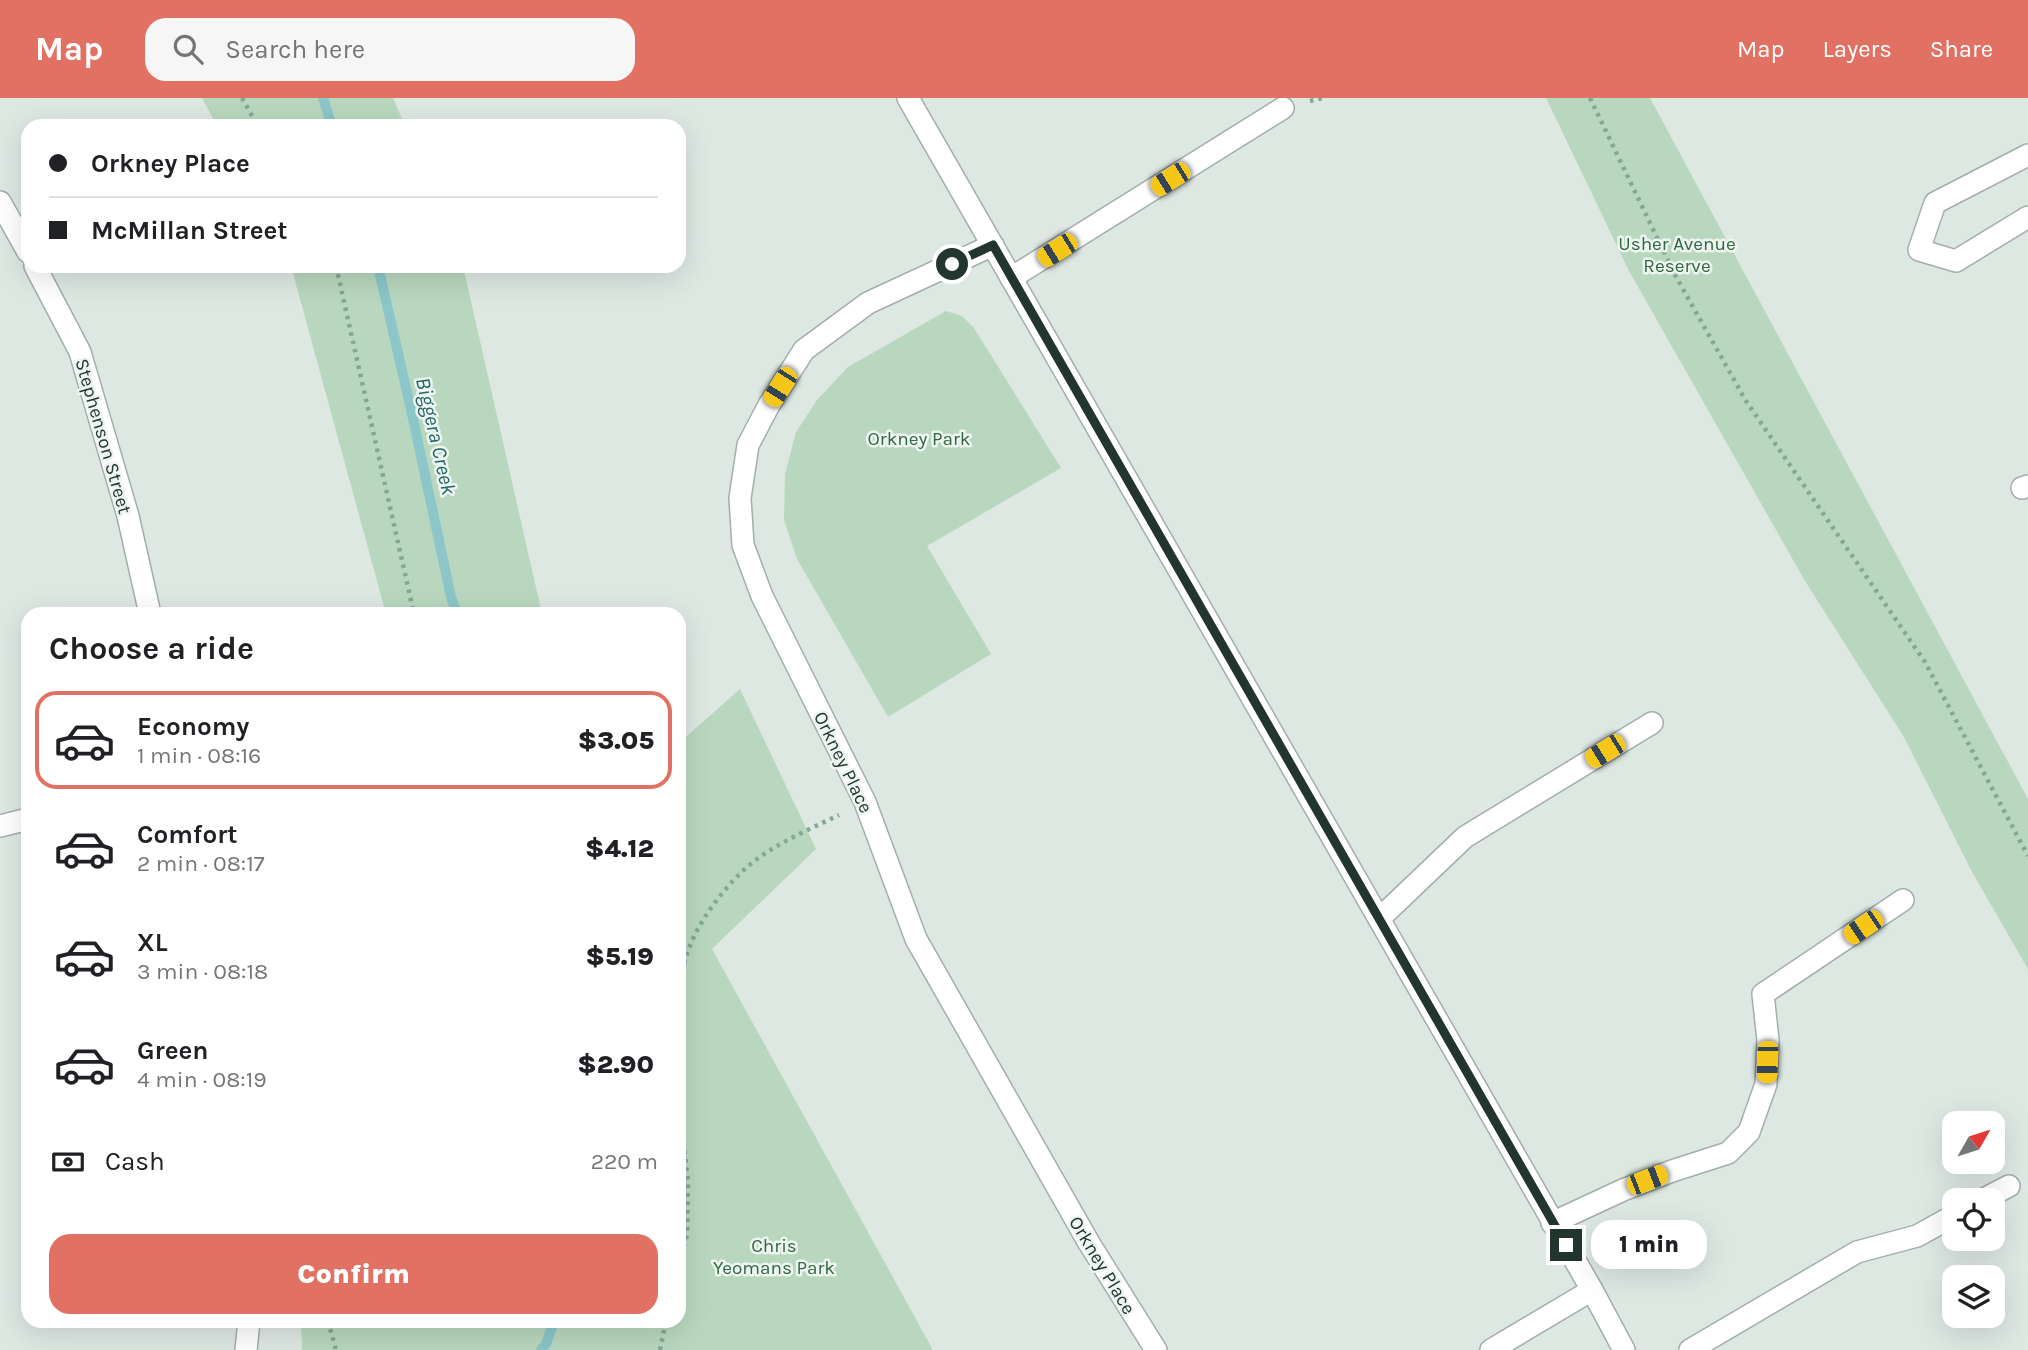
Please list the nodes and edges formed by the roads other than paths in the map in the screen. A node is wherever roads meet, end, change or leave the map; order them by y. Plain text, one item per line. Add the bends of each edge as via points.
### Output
1 (908, 98) edge
2 (1283, 108) dead end
3 (2028, 155) edge
4 (0, 202) edge
5 (2028, 217) edge
6 (21, 240) edge
7 (993, 245) junction
8 (39, 273) edge
9 (1011, 278) junction
10 (148, 607) edge
11 (1652, 723) dead end
12 (21, 822) edge
13 (0, 827) edge
14 (1903, 900) dead end
15 (1379, 919) junction
16 (2009, 1186) dead end
17 (2005, 1188) edge
18 (1942, 1222) edge
19 (1552, 1223) junction
20 (1592, 1290) junction
21 (248, 1328) edge
22 (246, 1350) edge
23 (1156, 1350) edge
24 (1491, 1350) edge
25 (1624, 1350) edge
26 (1690, 1350) edge

1 - 7 street
2 - 9 street
3 - 5 street via 1935,202 1919,250 1956,261
4 - 6 street
7 - 9 street
7 - 23 street, Orkney Place via 869,303 804,350 748,445 740,498 743,545 762,596 865,802 916,939 1088,1243
8 - 10 street, Stephenson Street via 80,352 128,516
9 - 15 street
11 - 15 street via 1465,837
12 - 13 street
14 - 19 street via 1763,994 1766,1084 1749,1132 1728,1153 1623,1190
15 - 19 street
16 - 17 street
18 - 26 street via 1917,1236 1857,1252
19 - 20 street
20 - 24 street
20 - 25 street
21 - 22 street

